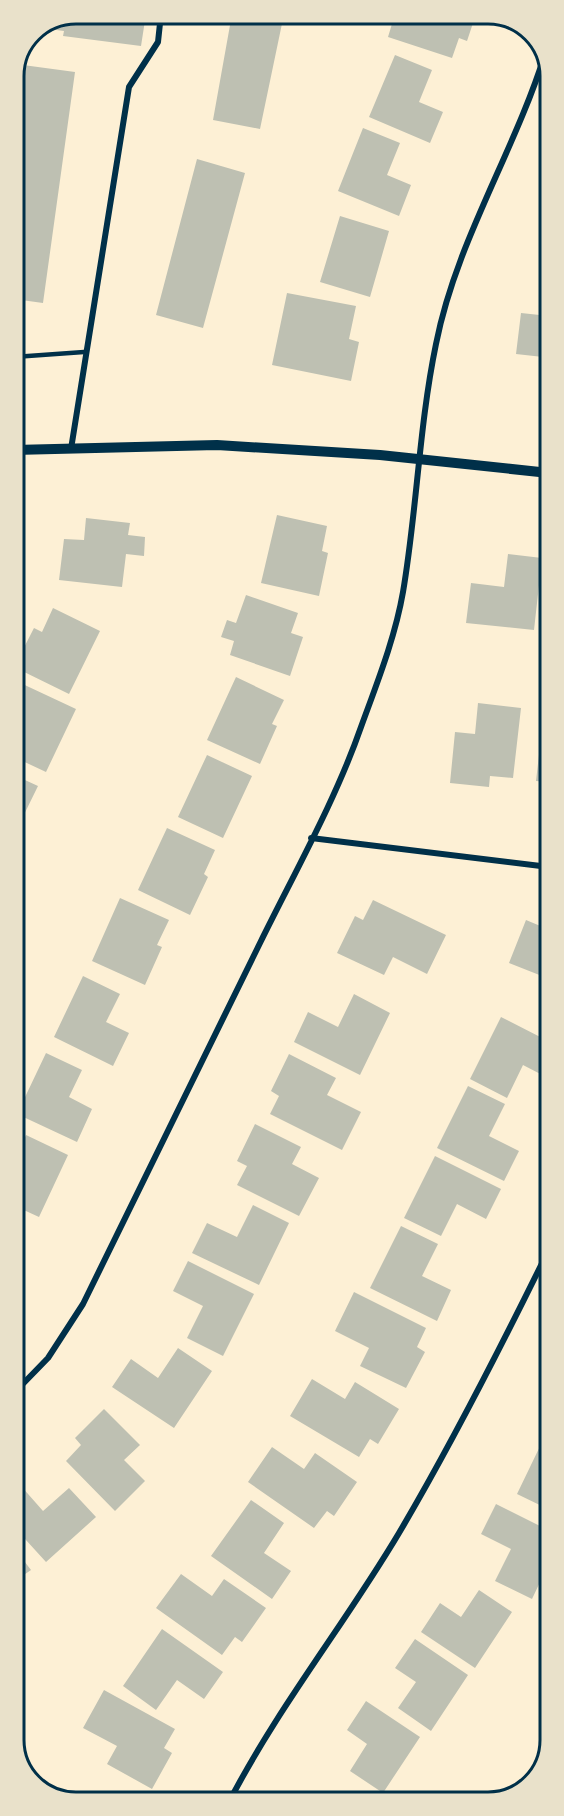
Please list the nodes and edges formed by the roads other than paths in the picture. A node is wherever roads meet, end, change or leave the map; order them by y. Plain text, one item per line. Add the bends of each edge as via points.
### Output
1 (160, 24) edge
2 (539, 70) edge
3 (84, 352) junction
4 (24, 356) edge
5 (71, 449) junction
6 (24, 450) edge
7 (418, 458) junction
8 (540, 472) edge
9 (311, 838) junction
10 (540, 866) edge
11 (540, 1268) edge
12 (24, 1383) edge
13 (234, 1792) edge

1 - 3 street via 158,42 129,87
2 - 7 street via 466,244 447,300
3 - 4 lane
3 - 5 street
5 - 6 street
5 - 7 street via 217,445
7 - 8 street
7 - 9 street via 402,596 359,733
9 - 10 street
9 - 12 street via 83,1304 48,1358
11 - 13 street via 400,1532 331,1642 256,1749

